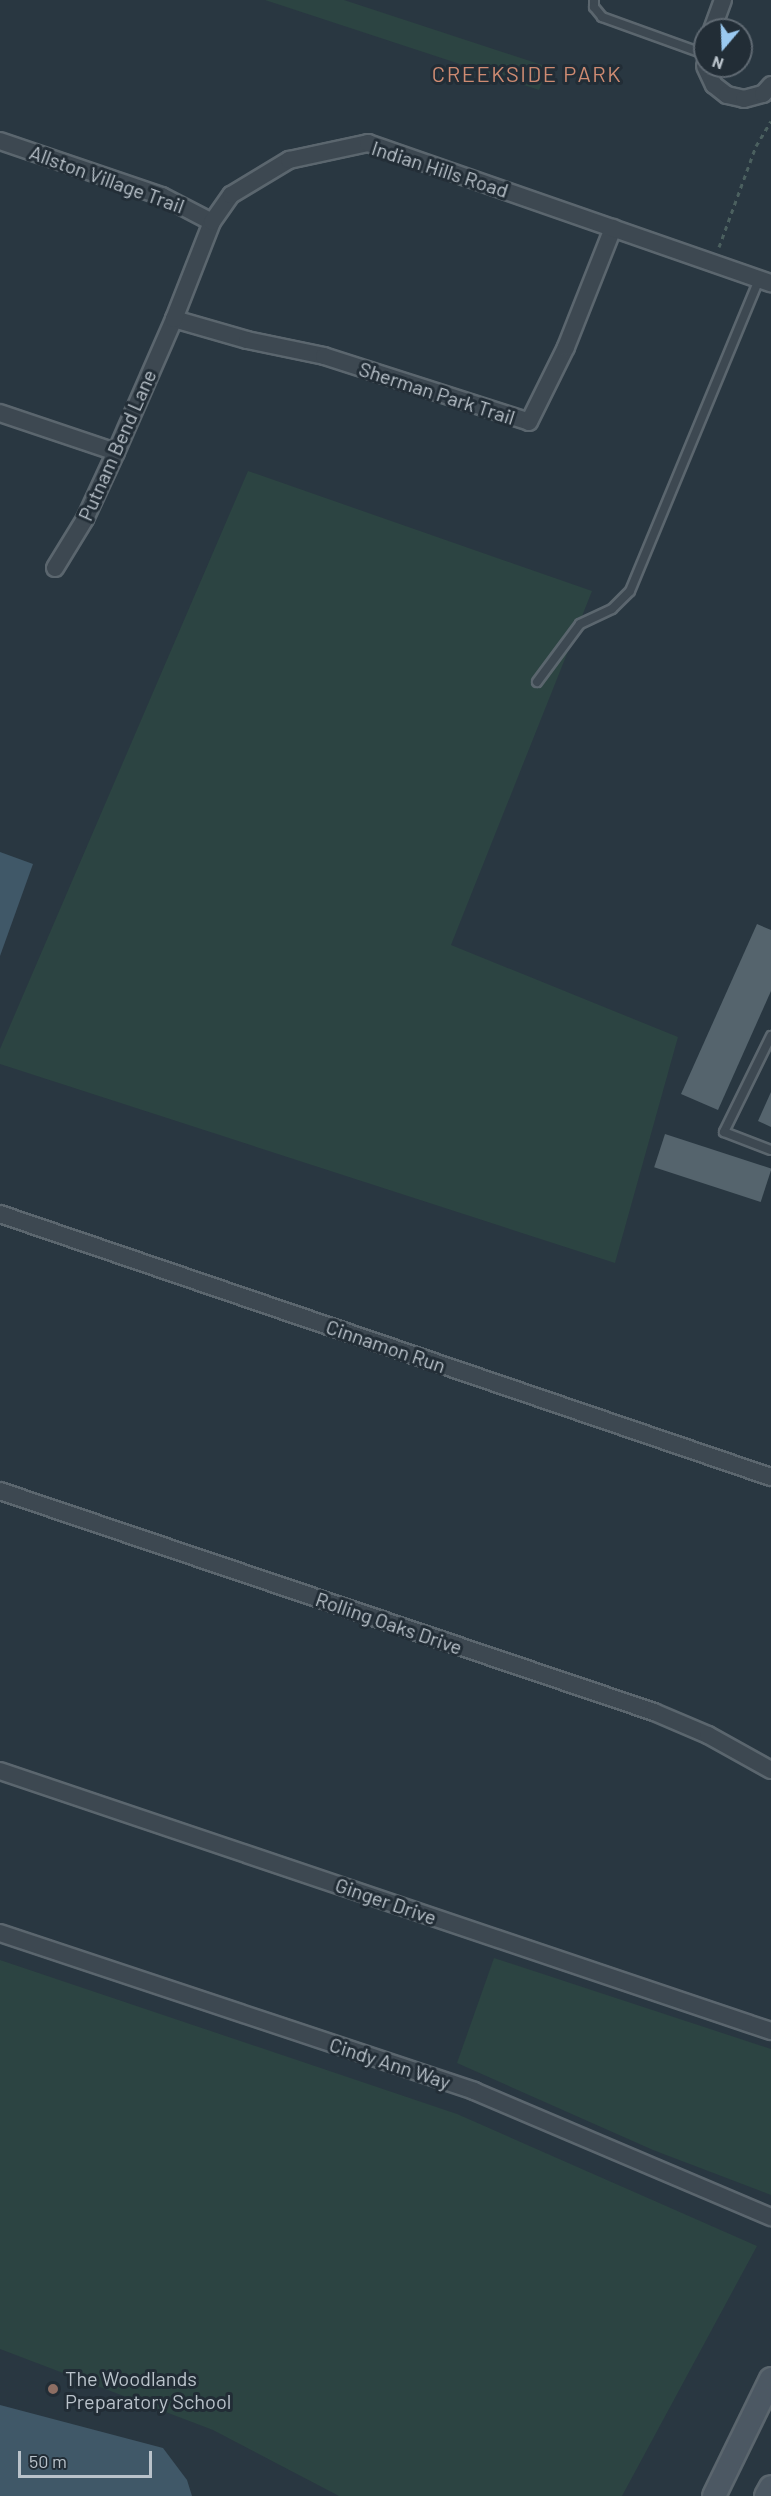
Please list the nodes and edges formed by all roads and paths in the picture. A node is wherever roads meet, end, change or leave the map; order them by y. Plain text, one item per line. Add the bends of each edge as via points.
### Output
1 (594, 0) edge
2 (723, 0) edge
3 (716, 18) edge
4 (693, 53) edge
5 (712, 78) edge
6 (771, 85) edge
7 (771, 121) edge
8 (0, 141) edge
9 (212, 222) junction
10 (613, 228) junction
11 (718, 251) dead end
12 (765, 281) edge
13 (174, 319) junction
14 (0, 413) edge
15 (116, 452) junction
16 (55, 568) dead end
17 (537, 682) dead end
18 (771, 1036) edge
19 (771, 1150) edge
20 (0, 1214) edge
21 (771, 1477) edge
22 (0, 1491) edge
23 (771, 1770) edge
24 (0, 1771) edge
25 (0, 1933) edge
26 (771, 2031) edge
27 (771, 2217) edge
28 (771, 2379) edge
29 (771, 2487) edge
30 (714, 2496) edge
31 (766, 2496) edge

1 - 4 lane via 602,17
2 - 3 street
5 - 6 street via 727,95 744,99 764,94
7 - 11 path via 756,146
8 - 9 street, Allston Village Trail via 162,196
9 - 10 street, Indian Hills Road via 231,195 290,160 368,143
9 - 13 street, Indian Hills Road
10 - 12 street, Indian Hills Road
10 - 13 street, Sherman Park Trail via 566,347 529,422 324,356
12 - 17 lane via 630,591 612,609 580,624
13 - 15 street, Putnam Bend Lane
14 - 15 street
15 - 16 street, Putnam Bend Lane via 85,519
18 - 19 lane via 724,1132
20 - 21 street, Cinnamon Run
22 - 23 street, Rolling Oaks Drive via 654,1712 708,1735
24 - 26 street, Ginger Drive
25 - 27 street, Cindy Ann Way via 474,2091
28 - 30 main road
29 - 31 main road

